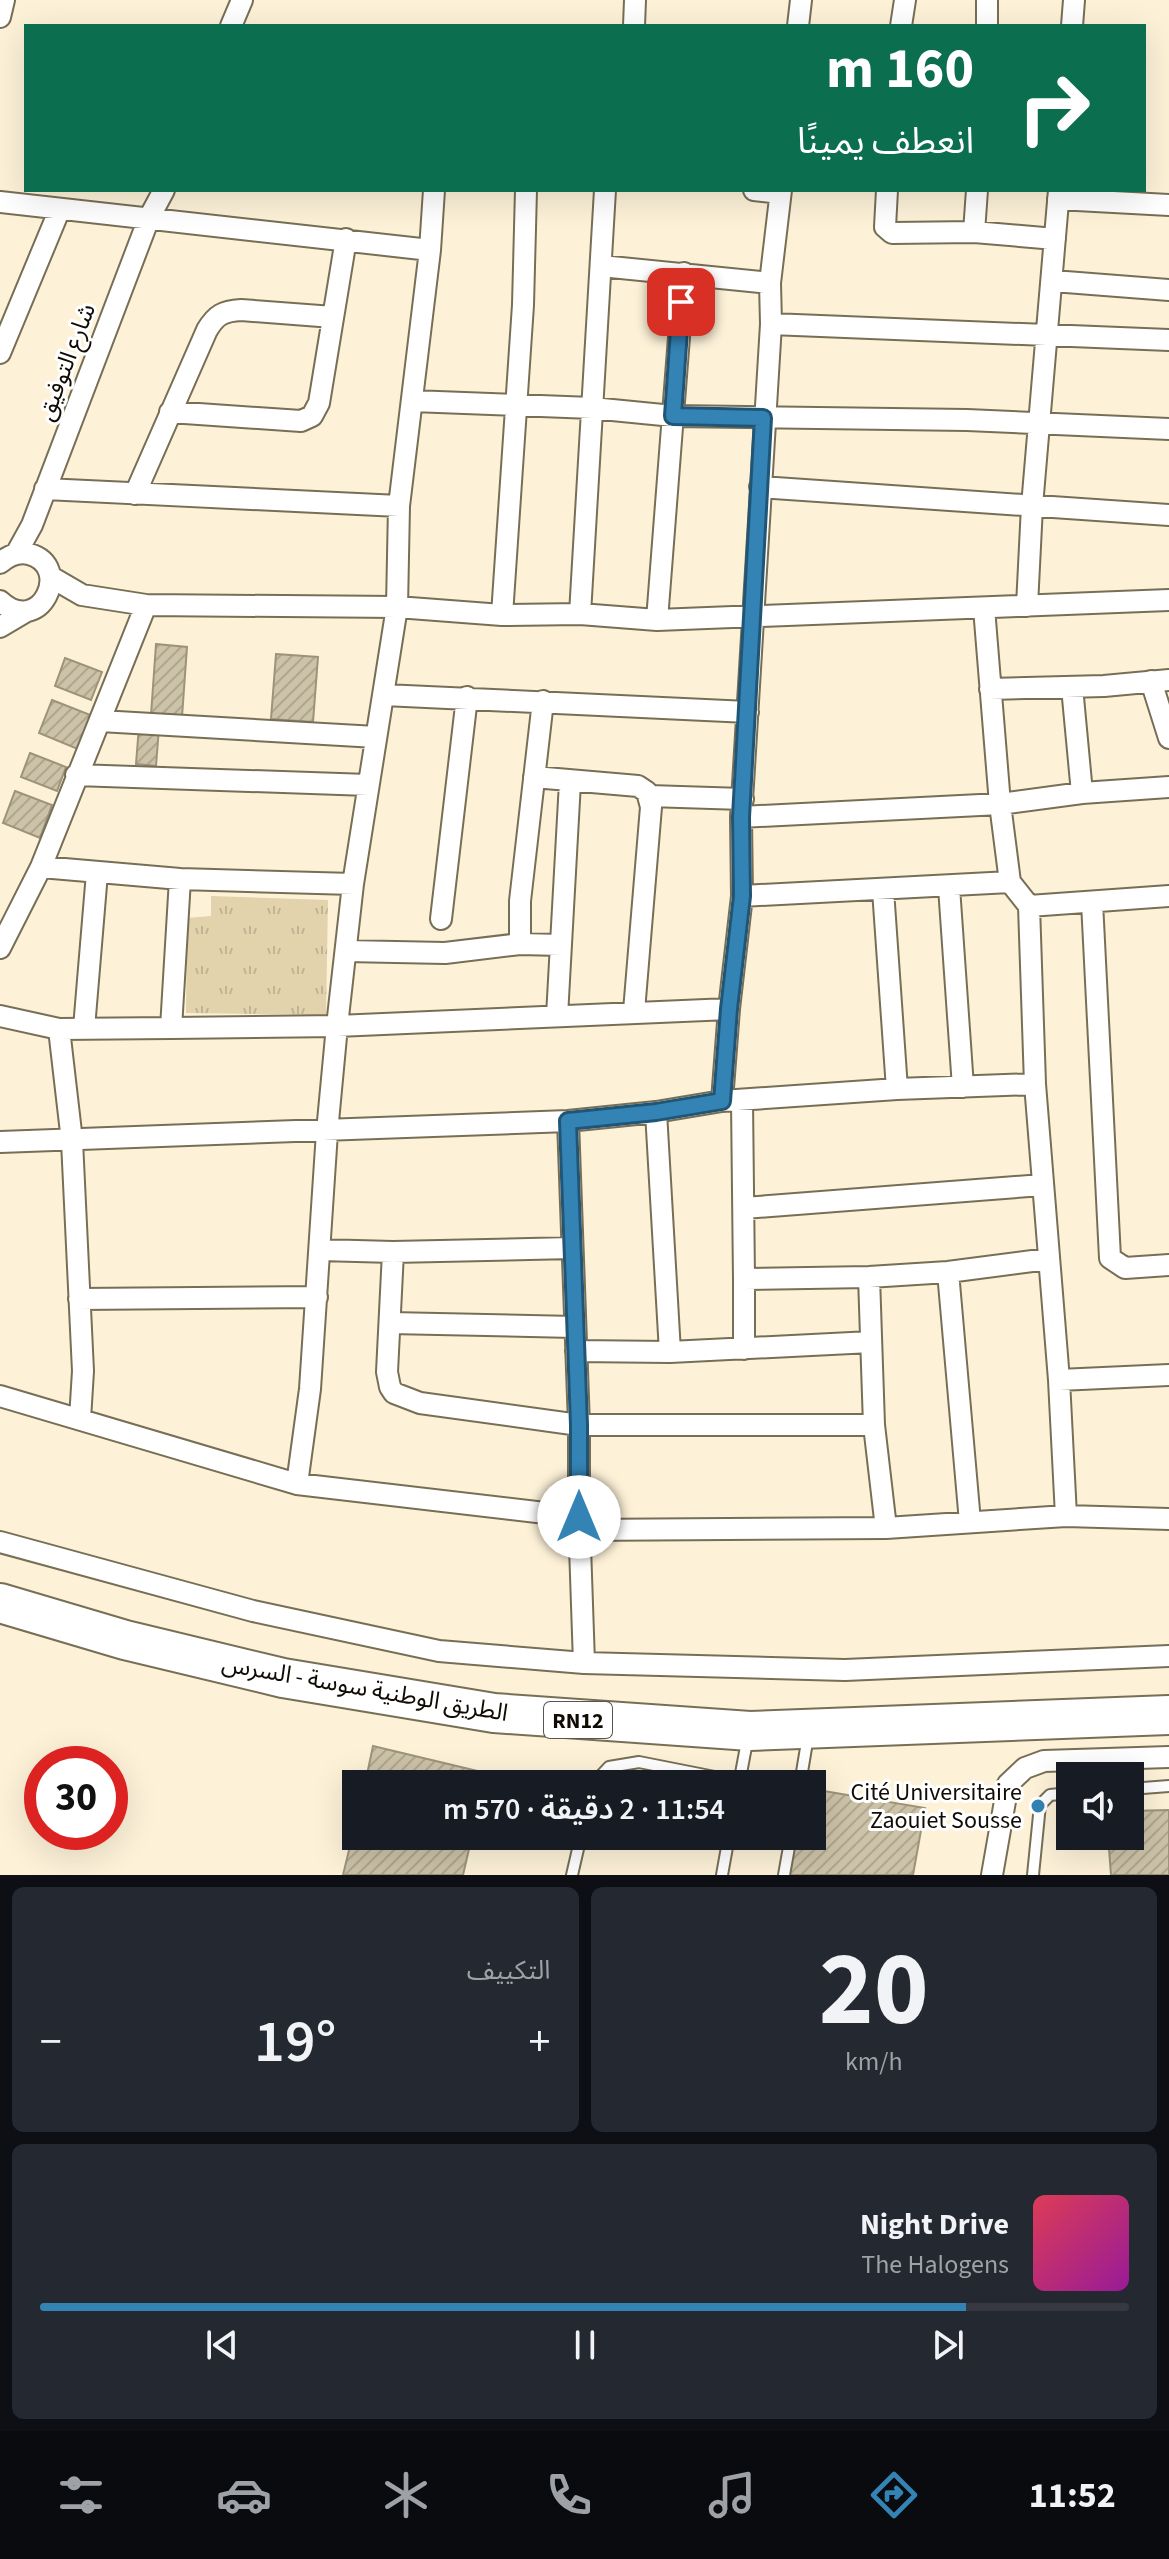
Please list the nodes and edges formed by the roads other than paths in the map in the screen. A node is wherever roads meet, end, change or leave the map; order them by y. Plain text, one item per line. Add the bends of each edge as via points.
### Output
1 (4, 0) edge
2 (242, 0) edge
3 (635, 0) edge
4 (801, 0) edge
5 (905, 0) edge
6 (987, 0) edge
7 (1074, 0) edge
8 (0, 17) edge
9 (232, 24) edge
10 (634, 24) edge
11 (798, 24) edge
12 (901, 24) edge
13 (987, 24) edge
14 (1072, 24) edge
15 (163, 192) edge
16 (434, 192) edge
17 (526, 192) edge
18 (605, 192) edge
19 (780, 192) edge
20 (887, 192) edge
21 (977, 192) edge
22 (1059, 195) edge
23 (0, 202) edge
24 (1169, 205) edge
25 (59, 211) junction
26 (149, 218) junction
27 (974, 232) junction
28 (346, 239) junction
29 (1055, 239) junction
30 (430, 250) junction
31 (601, 266) junction
32 (684, 273) junction
33 (1053, 281) junction
34 (770, 283) junction
35 (1169, 290) edge
36 (333, 317) junction
37 (771, 324) junction
38 (1048, 334) junction
39 (1169, 340) edge
40 (0, 353) edge
41 (412, 401) junction
42 (516, 406) junction
43 (592, 408) junction
44 (170, 412) junction
45 (673, 416) junction
46 (763, 418) junction
47 (1039, 423) junction
48 (1169, 429) edge
49 (760, 487) junction
50 (45, 489) junction
51 (135, 494) junction
52 (399, 506) junction
53 (1032, 506) junction
54 (1169, 515) edge
55 (32, 525) junction
56 (5, 559) edge
57 (47, 570) junction
58 (82, 595) junction
59 (1169, 600) edge
60 (0, 601) edge
61 (146, 605) junction
62 (1027, 606) junction
63 (397, 607) junction
64 (34, 608) junction
65 (984, 608) junction
66 (580, 614) junction
67 (502, 615) junction
68 (754, 617) junction
69 (657, 620) junction
70 (0, 627) edge
71 (1160, 680) edge
72 (1072, 687) junction
73 (990, 689) junction
74 (384, 695) junction
75 (467, 697) junction
76 (543, 701) junction
77 (748, 712) junction
78 (100, 721) junction
79 (376, 737) junction
80 (1169, 738) edge
81 (76, 775) junction
82 (534, 777) junction
83 (570, 782) junction
84 (368, 785) junction
85 (1169, 787) edge
86 (1082, 793) junction
87 (649, 796) junction
88 (1000, 804) junction
89 (742, 808) junction
90 (41, 867) junction
91 (97, 873) junction
92 (180, 879) junction
93 (1010, 882) junction
94 (353, 884) junction
95 (949, 887) junction
96 (883, 890) junction
97 (742, 896) junction
98 (1169, 897) edge
99 (1092, 902) junction
100 (1029, 906) junction
101 (441, 919) dead end
102 (520, 944) junction
103 (561, 945) junction
104 (0, 948) edge
105 (346, 951) junction
106 (729, 1009) junction
107 (634, 1011) junction
108 (0, 1016) edge
109 (557, 1016) junction
110 (337, 1026) junction
111 (84, 1028) junction
112 (171, 1028) junction
113 (59, 1029) junction
114 (1035, 1084) junction
115 (963, 1087) junction
116 (897, 1089) junction
117 (732, 1101) junction
118 (656, 1112) junction
119 (568, 1121) junction
120 (327, 1132) junction
121 (72, 1141) junction
122 (0, 1142) edge
123 (1042, 1185) junction
124 (744, 1208) junction
125 (572, 1248) junction
126 (320, 1250) junction
127 (393, 1252) junction
128 (1048, 1259) junction
129 (1169, 1265) edge
130 (948, 1272) junction
131 (869, 1277) junction
132 (744, 1279) junction
133 (317, 1297) junction
134 (79, 1299) junction
135 (390, 1323) junction
136 (574, 1327) junction
137 (871, 1342) junction
138 (744, 1349) junction
139 (576, 1351) junction
140 (670, 1352) junction
141 (1169, 1375) edge
142 (1059, 1380) junction
143 (0, 1396) edge
144 (80, 1419) junction
145 (579, 1425) junction
146 (874, 1425) junction
147 (297, 1484) junction
148 (1066, 1516) junction
149 (1169, 1519) edge
150 (970, 1522) junction
151 (580, 1524) junction
152 (886, 1528) junction
153 (0, 1542) edge
154 (0, 1583) edge
155 (0, 1603) edge
156 (1169, 1656) edge
157 (584, 1663) junction
158 (1169, 1694) edge
159 (1169, 1715) edge
160 (809, 1730) junction
161 (750, 1731) junction
162 (1169, 1757) edge
163 (606, 1770) edge
164 (677, 1770) edge
165 (742, 1770) edge
166 (802, 1770) edge
167 (1169, 1786) edge
168 (1144, 1788) edge
169 (1056, 1794) edge
170 (578, 1850) edge
171 (726, 1850) edge
172 (788, 1850) edge
173 (572, 1875) edge
174 (722, 1875) edge
175 (784, 1875) edge
176 (992, 1875) edge
177 (1033, 1875) edge

1 - 8 street
2 - 9 street
3 - 10 street
4 - 11 street
5 - 12 street
6 - 13 street
7 - 14 street
15 - 26 street, شارع التوفيق
16 - 30 street
17 - 42 street
18 - 31 street
19 - 34 street
20 - 27 street via 884,223 889,232
21 - 27 street
22 - 24 street
22 - 29 street
23 - 25 street
25 - 26 street
25 - 40 street
26 - 28 street
26 - 50 street, شارع التوفيق
27 - 29 street
28 - 30 street
28 - 36 street
29 - 33 street
30 - 41 street
31 - 32 street
31 - 43 street
32 - 34 street
32 - 45 street
33 - 35 street
33 - 38 street
34 - 37 street
36 - 44 street via 222,313 207,330
36 - 44 street via 319,403 312,416 301,421
37 - 38 street
37 - 46 street
38 - 39 street
38 - 47 street
41 - 42 street
41 - 52 street
42 - 43 street
42 - 67 street
43 - 45 street
43 - 66 street
44 - 51 street
45 - 46 street
45 - 69 street
46 - 47 street
46 - 49 street
47 - 48 street
47 - 53 street
49 - 53 street
49 - 68 street
50 - 51 street
50 - 55 street, شارع التوفيق
51 - 52 street
52 - 63 street
53 - 54 street
53 - 62 street
55 - 56 street, شارع التوفيق
55 - 57 street
56 - 57 street via 31,555
57 - 58 street
57 - 64 street via 49,592
58 - 61 street
58 - 64 street
59 - 62 street
60 - 64 street via 12,610
61 - 63 street
61 - 78 street
62 - 65 street
63 - 67 street
63 - 74 street
64 - 70 street
65 - 68 street
65 - 73 street
66 - 67 street
66 - 69 street
68 - 69 street
68 - 77 street
71 - 72 street
71 - 80 street
72 - 73 street
72 - 86 street
73 - 88 street
74 - 75 street
74 - 79 street
75 - 76 street
75 - 101 street
76 - 77 street
76 - 82 street
77 - 89 street
78 - 79 street
78 - 81 street
79 - 84 street
81 - 84 street
81 - 90 street
82 - 83 street
82 - 102 street
83 - 87 street via 638,786
83 - 103 street
84 - 94 street
85 - 86 street
86 - 88 street
87 - 89 street
87 - 107 street
88 - 89 street
88 - 93 street
89 - 97 street
90 - 91 street
90 - 104 street
91 - 92 street
91 - 111 street
92 - 94 street
92 - 112 street
93 - 95 street
93 - 100 street
94 - 105 street
95 - 96 street
95 - 115 street
96 - 97 street
96 - 116 street
97 - 106 street
98 - 99 street
99 - 100 street
99 - 129 street via 1110,1258 1125,1268
100 - 114 street
102 - 103 street
102 - 105 street via 445,953
103 - 109 street
105 - 110 street
106 - 107 street
106 - 117 street
107 - 109 street
108 - 113 street
109 - 110 street
110 - 112 street
110 - 120 street
111 - 112 street
111 - 113 street
113 - 121 street
114 - 115 street
114 - 123 street
115 - 116 street
116 - 117 street
117 - 118 street
117 - 124 street
118 - 119 street
118 - 140 street
119 - 120 street
119 - 125 street
120 - 121 street
120 - 126 street
121 - 122 street
121 - 134 street
123 - 124 street
123 - 128 street
124 - 132 street
125 - 127 street
125 - 136 street
126 - 127 street
126 - 133 street
127 - 135 street
128 - 130 street
128 - 142 street
130 - 131 street
130 - 150 street
131 - 132 street
131 - 137 street
132 - 138 street
133 - 134 street
133 - 147 street
134 - 144 street
135 - 136 street
135 - 145 street via 387,1372 394,1393 420,1403
136 - 139 street
137 - 138 street
137 - 146 street
138 - 140 street
139 - 140 street
139 - 145 street
141 - 142 street
142 - 148 street
143 - 144 street
144 - 147 street
145 - 146 street
145 - 151 street
146 - 152 street
147 - 151 street
148 - 149 street
148 - 150 street
150 - 152 street
151 - 152 street
151 - 157 street
153 - 157 street via 328,1629 439,1651
154 - 158 highway, الطريق الوطنية سوسة - السرس / RN12 via 286,1658 544,1694 835,1705
155 - 161 highway, الطريق الوطنية سوسة - السرس / RN12 via 283,1678 494,1713
156 - 157 street via 845,1670
159 - 160 highway, الطريق الوطنية سوسة - السرس / RN12
160 - 161 highway, الطريق الوطنية سوسة - السرس / RN12
160 - 166 lane
161 - 165 lane
162 - 176 street via 1044,1761 1025,1768 1008,1784
163 - 164 lane via 639,1762
167 - 168 lane
169 - 177 lane via 1040,1805
170 - 173 lane
171 - 174 lane
172 - 175 lane

